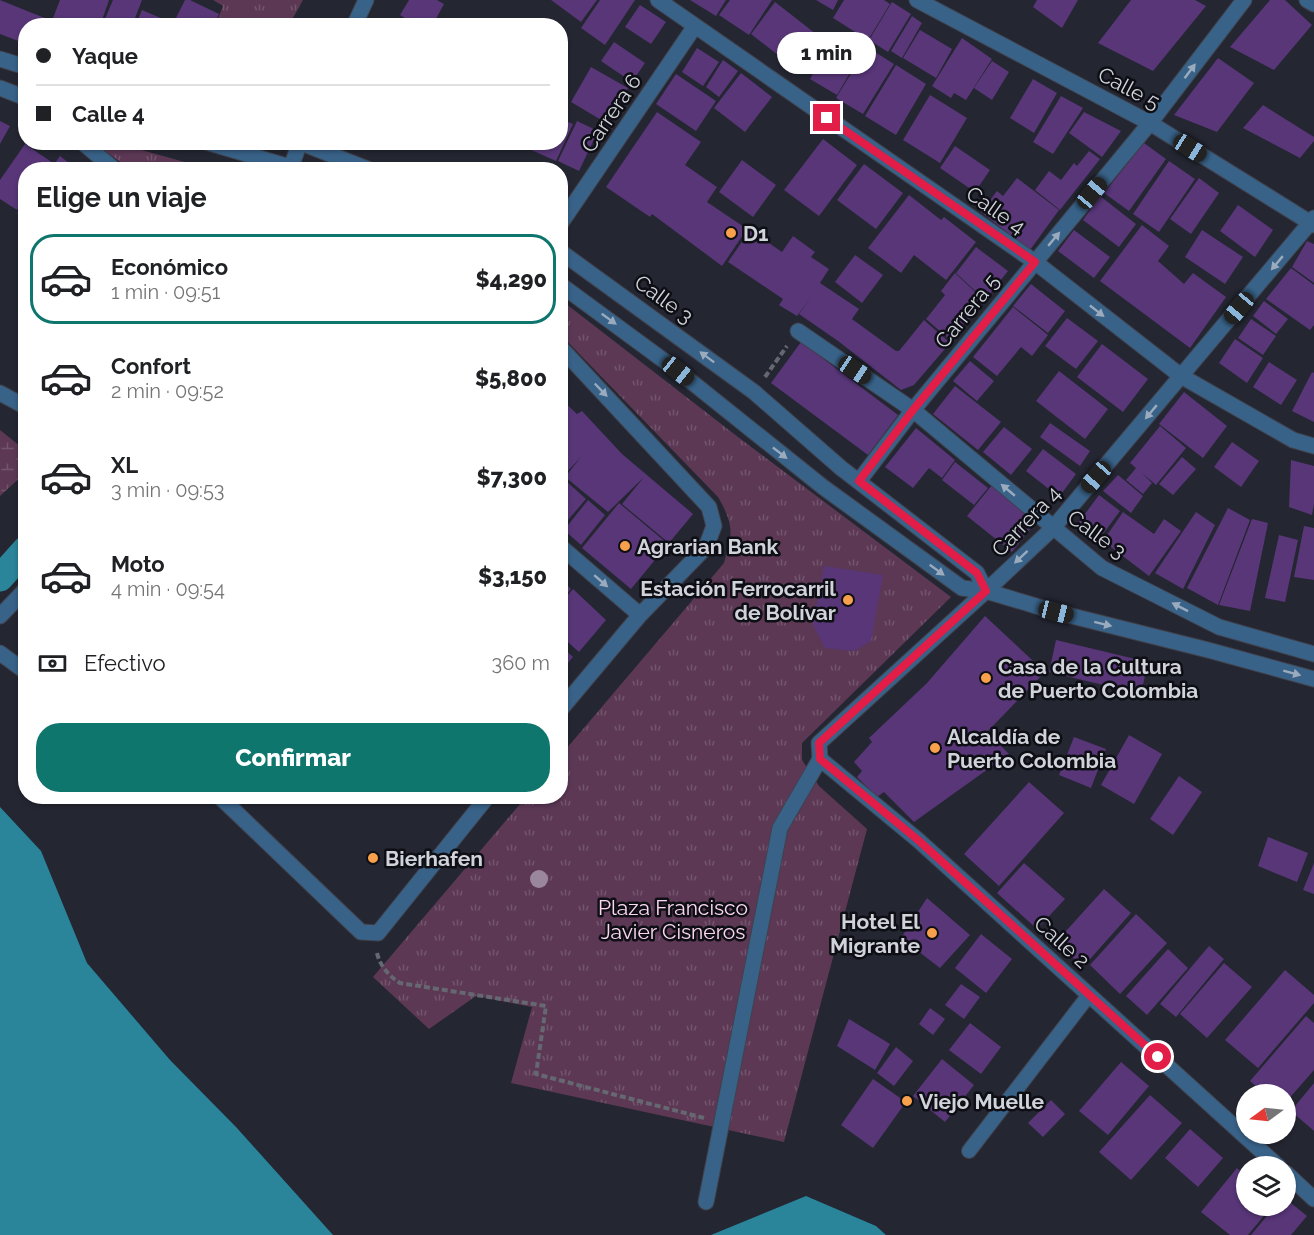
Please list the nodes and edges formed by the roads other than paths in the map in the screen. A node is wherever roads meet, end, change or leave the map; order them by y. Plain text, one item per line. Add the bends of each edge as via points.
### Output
1 (366, 0) edge
2 (658, 0) edge
3 (917, 0) edge
4 (1244, 0) edge
5 (1307, 0) edge
6 (1314, 4) edge
7 (358, 18) edge
8 (695, 26) junction
9 (0, 59) edge
10 (18, 65) edge
11 (0, 88) edge
12 (18, 95) edge
13 (1150, 123) junction
14 (91, 150) edge
15 (234, 150) edge
16 (317, 150) edge
17 (106, 162) edge
18 (275, 162) edge
19 (349, 162) edge
20 (568, 213) edge
21 (1313, 222) edge
22 (568, 257) edge
23 (1035, 262) junction
24 (568, 290) edge
25 (798, 331) road end
26 (568, 355) edge
27 (1181, 376) junction
28 (0, 393) edge
29 (18, 403) edge
30 (913, 410) junction
31 (1314, 446) edge
32 (859, 481) junction
33 (1053, 528) junction
34 (568, 553) edge
35 (986, 591) junction
36 (18, 597) edge
37 (640, 615) junction
38 (0, 616) edge
39 (1219, 627) junction
40 (1208, 650) junction
41 (0, 653) edge
42 (1314, 654) edge
43 (18, 666) edge
44 (1314, 679) edge
45 (568, 701) edge
46 (819, 755) junction
47 (227, 804) edge
48 (482, 804) edge
49 (1089, 995) junction
50 (969, 1151) dead end
51 (1267, 1156) edge
52 (1296, 1182) edge
53 (1314, 1198) edge
54 (706, 1202) dead end

1 - 7 street
2 - 8 street, Calle 4
3 - 13 street, Calle 5
13 -> 4 street, Carrera 5
5 - 6 street
8 - 20 street, Carrera 6
8 - 23 street, Calle 4
9 - 10 street
11 - 12 street
13 - 21 street, Calle 5
23 -> 13 street, Carrera 5
14 - 17 street
15 - 18 street
16 - 19 street
21 -> 27 street, Carrera 4
32 -> 22 street, Calle 3 via 754,392
23 -> 27 street, Calle 4
23 - 30 street, Carrera 5
24 -> 35 street via 678,371 823,487 962,588
25 - 30 street, Calle 3
26 -> 37 street via 710,507 714,526 706,547
27 - 31 street, Calle 4 via 1293,440
27 -> 33 street, Carrera 4
28 - 29 street
30 - 32 street, Carrera 5
33 -> 30 street, Calle 3
32 - 35 street, Calle 3 via 977,573
33 -> 35 street, Carrera 4
39 -> 33 street, Calle 3 via 1102,568
34 -> 37 street
35 -> 40 street
35 - 46 street, Carrera 4 via 819,743
36 - 38 street
37 - 45 street
39 - 40 street
39 - 42 street, Calle 3
40 -> 44 street
41 - 43 street
46 - 49 street, Calle 2
46 - 54 street, Carrera 4 via 780,828
47 - 48 street via 361,932 378,933
49 - 50 lane
49 - 51 street, Calle 2
52 - 53 street

